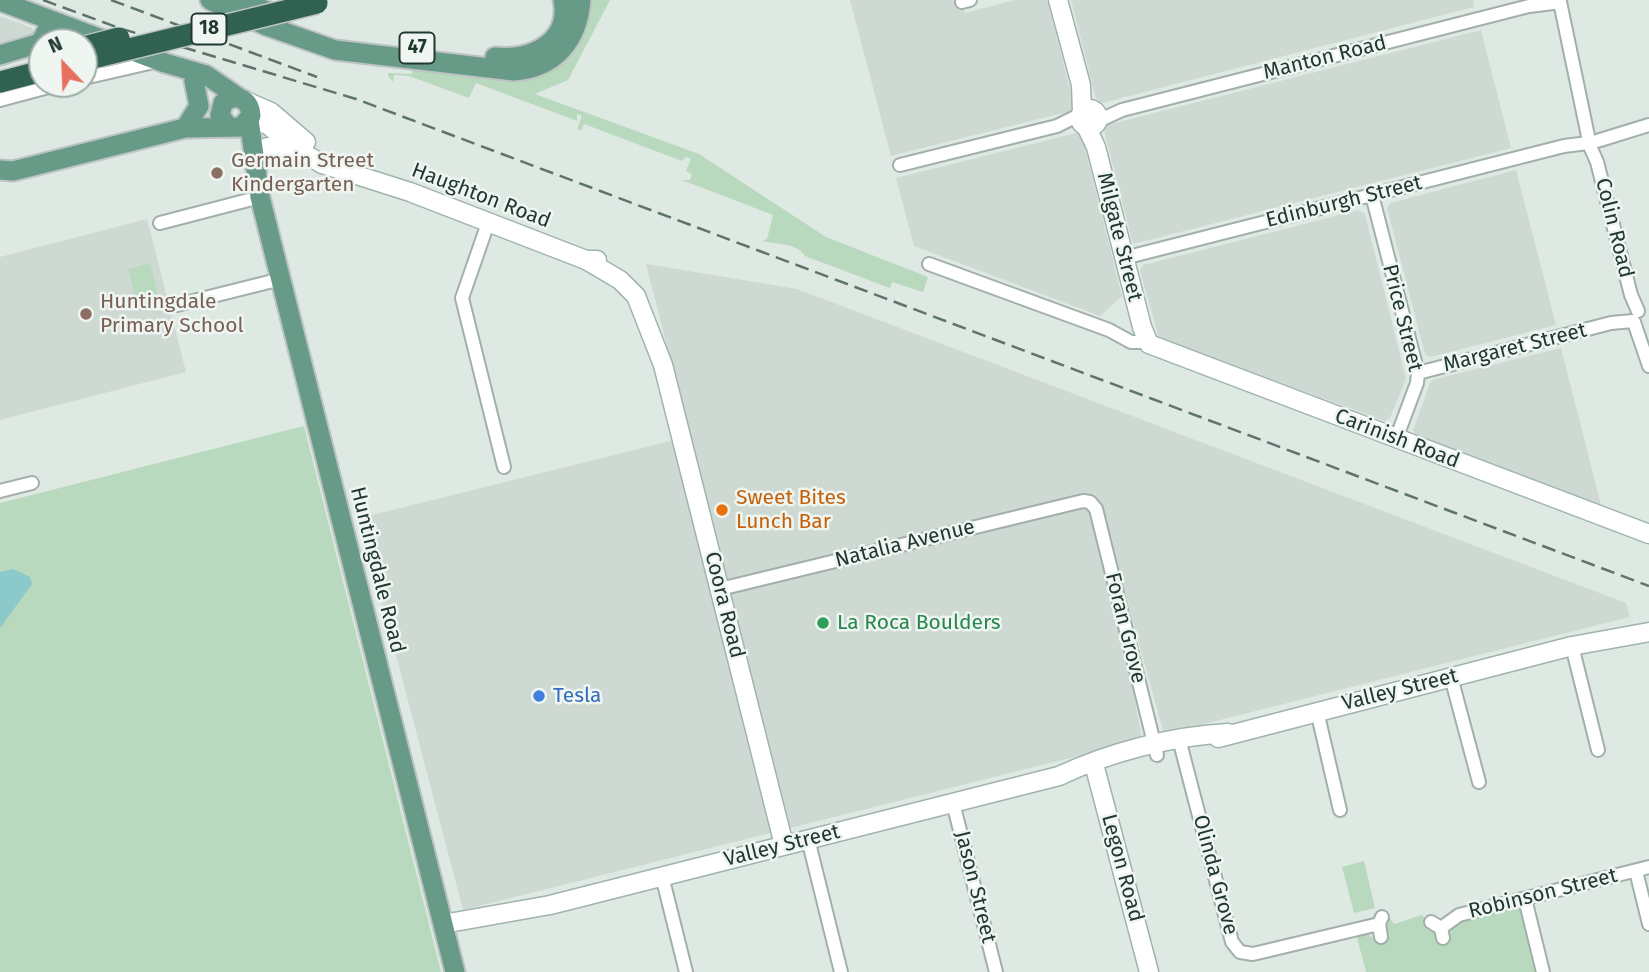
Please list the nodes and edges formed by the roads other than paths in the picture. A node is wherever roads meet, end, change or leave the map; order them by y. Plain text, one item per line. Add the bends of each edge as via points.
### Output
1 (210, 0) edge
2 (240, 0) edge
3 (276, 0) edge
4 (0, 1) edge
5 (323, 1) edge
6 (1556, 1) edge
7 (578, 2) edge
8 (1059, 2) edge
9 (52, 21) junction
10 (98, 44) edge
11 (0, 55) edge
12 (98, 57) edge
13 (28, 61) edge
14 (165, 63) junction
15 (0, 68) edge
16 (98, 74) edge
17 (28, 75) edge
18 (194, 81) junction
19 (0, 82) edge
20 (28, 93) edge
21 (0, 100) edge
22 (236, 113) junction
23 (1089, 118) junction
24 (1649, 125) edge
25 (185, 128) junction
26 (1592, 139) junction
27 (256, 155) junction
28 (317, 162) junction
29 (900, 165) dead end
30 (0, 170) edge
31 (360, 175) junction
32 (258, 188) junction
33 (1372, 195) junction
34 (160, 223) dead end
35 (488, 223) junction
36 (1124, 258) junction
37 (929, 264) dead end
38 (281, 279) junction
39 (641, 293) joint
40 (177, 305) dead end
41 (1639, 316) edge
42 (1145, 334) junction
43 (1649, 366) edge
44 (1418, 373) junction
45 (1396, 439) junction
46 (504, 467) dead end
47 (32, 483) dead end
48 (0, 491) edge
49 (1090, 502) joint
50 (1649, 534) edge
51 (720, 589) junction
52 (1648, 629) edge
53 (1572, 646) junction
54 (1451, 677) junction
55 (1317, 711) junction
56 (1181, 745) junction
57 (1156, 750) junction
58 (1598, 750) dead end
59 (1095, 767) junction
60 (1479, 782) dead end
61 (953, 803) junction
62 (1340, 810) dead end
63 (807, 839) junction
64 (783, 845) junction
65 (1649, 867) edge
66 (1636, 871) junction
67 (662, 876) junction
68 (1525, 899) junction
69 (1649, 925) edge
70 (1381, 926) dead end
71 (444, 929) junction
72 (1439, 929) dead end
73 (455, 972) edge
74 (686, 972) edge
75 (841, 972) edge
76 (996, 972) edge
77 (1149, 972) edge
78 (1543, 972) edge

1 - 7 main road, 47 via 335,50 514,71 538,67 560,53 574,34
2 - 7 main road, 47 via 334,37 504,58 534,54 551,43
3 - 10 highway, 18, bridge
4 - 9 main road, Haughton Road
5 - 12 highway, 18, bridge
6 - 23 street, Manton Road
6 - 26 street, Colin Road
8 - 23 street, Milgate Street
9 - 11 main road via 37,45
9 - 14 main road, Haughton Road
13 - 15 highway
14 - 16 street via 143,62
14 - 18 main road, Haughton Road
14 - 22 main road, Haughton Road via 211,77
17 - 19 highway
18 - 22 main road, Haughton Road
18 - 25 main road via 199,107
20 - 21 street
22 - 25 main road
22 - 27 main road, Huntingdale Road
22 - 28 street, Haughton Road via 268,125
22 - 31 street, Haughton Road via 271,112 308,144
22 - 32 main road, Huntingdale Road
23 - 29 street, Manton Road
23 - 36 street, Milgate Street
24 - 26 street, Edinburgh Street
25 - 30 main road via 13,171
26 - 33 street, Edinburgh Street
26 - 41 street, Colin Road
27 - 28 street via 262,148 274,146
27 - 32 main road, Huntingdale Road
28 - 31 street, Haughton Road
31 - 35 street, Haughton Road
32 - 34 street
32 - 38 main road, Huntingdale Road
33 - 36 street, Edinburgh Street
33 - 44 street, Price Street
35 - 39 street, Haughton Road via 586,260
35 - 46 street via 462,298
36 - 42 street, Milgate Street
37 - 42 street via 1109,330
38 - 40 street
38 - 71 main road, Huntingdale Road
39 - 51 street, Coora Road
41 - 43 street, Colin Road
41 - 44 street, Margaret Street
42 - 45 street, Carinish Road via 1161,350
44 - 45 street, Price Street
45 - 50 street, Carinish Road
47 - 48 street
49 - 51 street, Natalia Avenue
49 - 57 street, Foran Grove via 1096,509
51 - 64 street, Coora Road
52 - 53 street, Valley Street
53 - 54 street, Valley Street
53 - 58 street
54 - 55 street, Valley Street
54 - 60 street
55 - 56 street, Valley Street
55 - 62 street
56 - 57 street, Valley Street
56 - 70 street, Olinda Grove via 1232,942 1240,952 1253,954
57 - 59 street, Valley Street
59 - 61 street, Valley Street
59 - 77 street, Legon Road
61 - 63 street, Valley Street
61 - 76 street, Jason Street
63 - 64 street, Valley Street
63 - 75 street
64 - 67 street, Valley Street
65 - 66 street, Robinson Street
66 - 68 street, Robinson Street
66 - 69 street
67 - 71 street, Valley Street
67 - 74 street
68 - 72 street, Robinson Street via 1459,915
68 - 78 street
71 - 73 main road, Huntingdale Road

